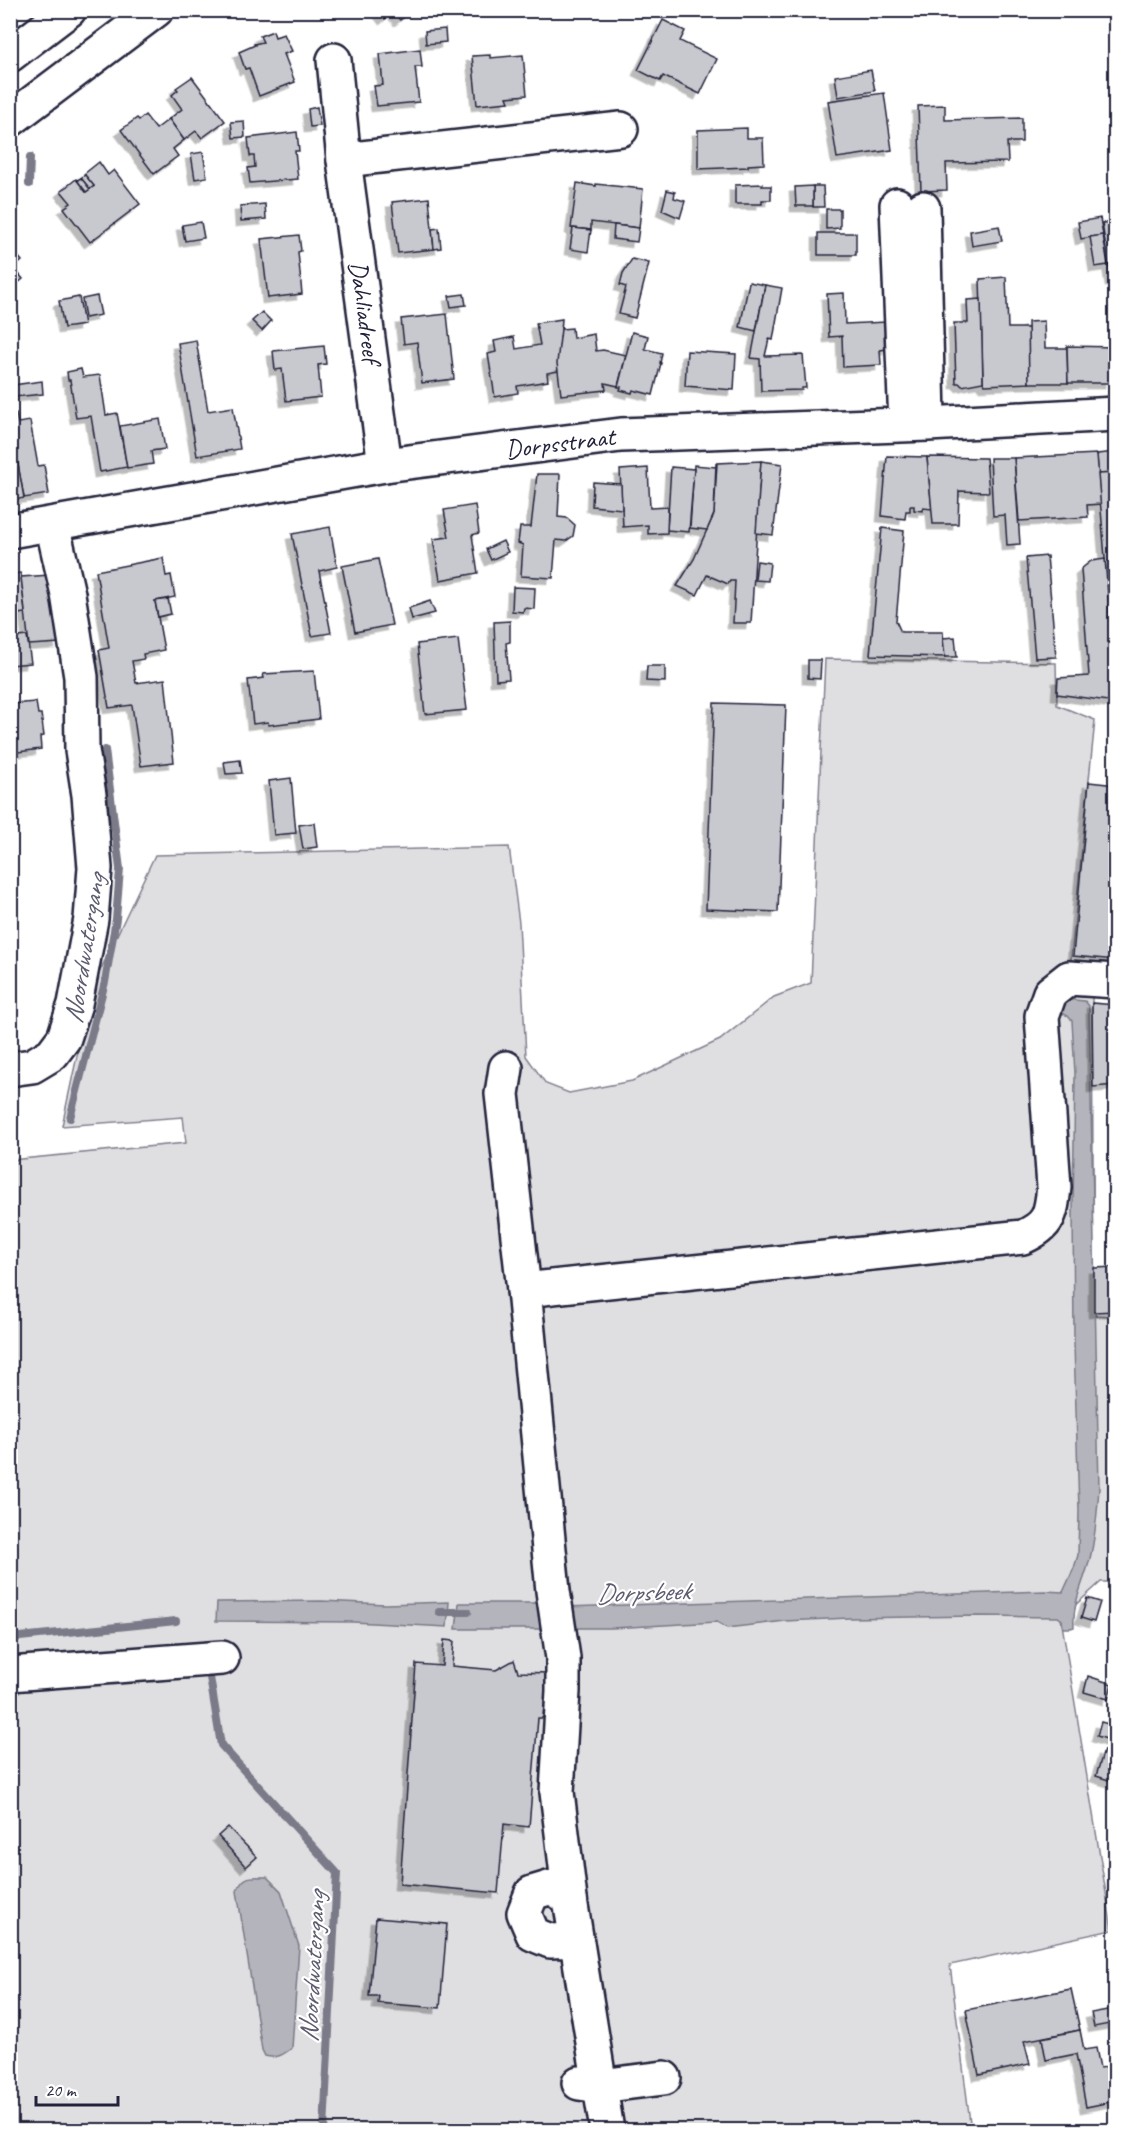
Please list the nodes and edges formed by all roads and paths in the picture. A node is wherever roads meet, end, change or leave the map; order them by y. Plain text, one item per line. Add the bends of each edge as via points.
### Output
1 (69, 10) edge
2 (156, 10) edge
3 (10, 55) edge
4 (333, 60) dead end
5 (10, 120) edge
6 (621, 129) dead end
7 (344, 160) junction
8 (910, 206) dead end
9 (1116, 414) edge
10 (917, 424) junction
11 (385, 465) junction
12 (52, 524) junction
13 (10, 531) edge
14 (1116, 981) edge
15 (506, 1068) dead end
16 (10, 1069) edge
17 (524, 1290) junction
18 (222, 1658) dead end
19 (10, 1674) edge
20 (570, 1899) junction
21 (576, 1940) junction
22 (664, 2078) dead end
23 (588, 2084) junction
24 (584, 2130) edge
25 (607, 2130) edge

1 - 3 street
2 - 5 street
4 - 7 street, Dahliadreef
6 - 7 street
7 - 11 street, Dahliadreef
8 - 10 street
9 - 10 street, Dorpsstraat
10 - 11 street, Dorpsstraat via 621,435
11 - 12 street, Dorpsstraat
12 - 13 street, Dorpsstraat
12 - 16 street via 81,677 82,750 95,868 91,919 75,1004 64,1038 52,1054 32,1066
14 - 17 street via 1069,978 1050,993 1042,1016 1054,1186 1051,1212 1043,1226 1033,1233
15 - 17 street via 502,1094
17 - 20 street via 562,1658 557,1792
18 - 19 street
20 - 21 street
20 - 21 street via 552,1887 532,1893 524,1913 532,1934 550,1941
21 - 23 street
22 - 23 street
23 - 24 street
23 - 25 street

